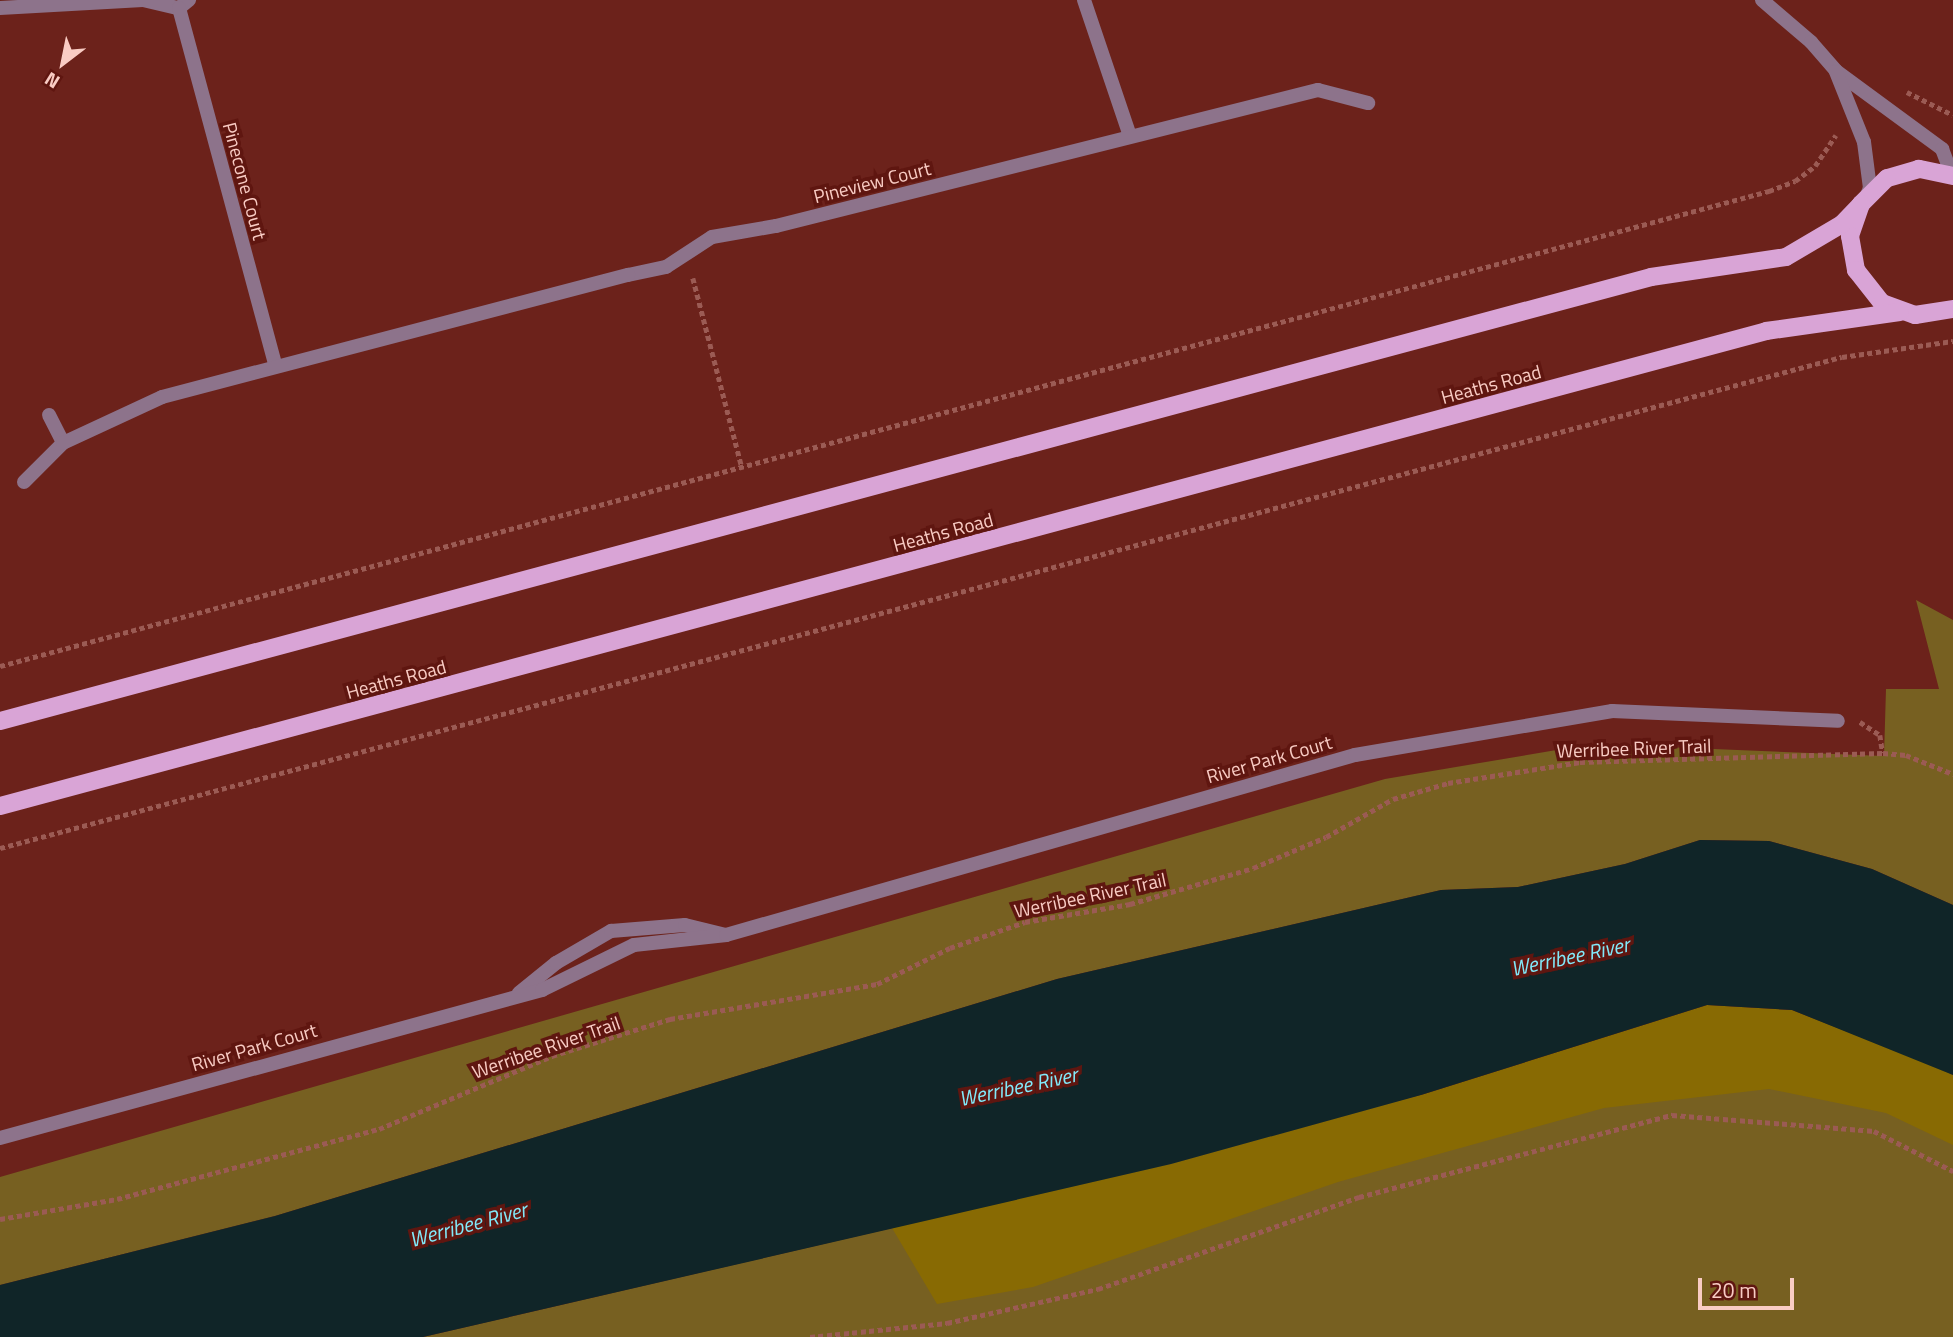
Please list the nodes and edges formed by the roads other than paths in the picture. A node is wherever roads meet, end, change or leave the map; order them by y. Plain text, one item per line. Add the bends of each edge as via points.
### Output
1 (1084, 0) edge
2 (1762, 0) edge
3 (184, 4) edge
4 (0, 8) edge
5 (1836, 71) junction
6 (1368, 103) dead end
7 (1130, 136) junction
8 (1953, 175) edge
9 (1864, 199) junction
10 (1953, 309) edge
11 (1900, 312) junction
12 (275, 364) junction
13 (49, 415) dead end
14 (63, 443) junction
15 (24, 482) dead end
16 (0, 721) edge
17 (1838, 721) road end
18 (0, 806) edge
19 (726, 934) junction
20 (519, 993) junction
21 (0, 1138) edge

1 - 7 street
2 - 5 street via 1811,42
3 - 4 street via 143,0
3 - 12 street, Pinecone Court
5 - 8 street via 1942,149
5 - 9 street via 1864,142 1870,181
6 - 7 street, Pineview Court via 1318,90
7 - 12 street, Pineview Court via 776,226 712,237 666,267
8 - 9 main road via 1926,169 1906,171 1882,182
9 - 11 main road via 1851,229 1853,264 1871,294
9 - 16 main road via 1842,224 1786,257 1651,277
10 - 11 main road, Heaths Road via 1925,316
11 - 18 main road, Heaths Road via 1766,331
12 - 14 street via 162,397
13 - 14 street
14 - 15 street
17 - 19 street, River Park Court via 1612,711 1355,755
19 - 20 street, River Park Court via 634,945 551,986
19 - 20 street, River Park Court via 708,927 665,924 611,931 556,963
20 - 21 street, River Park Court

